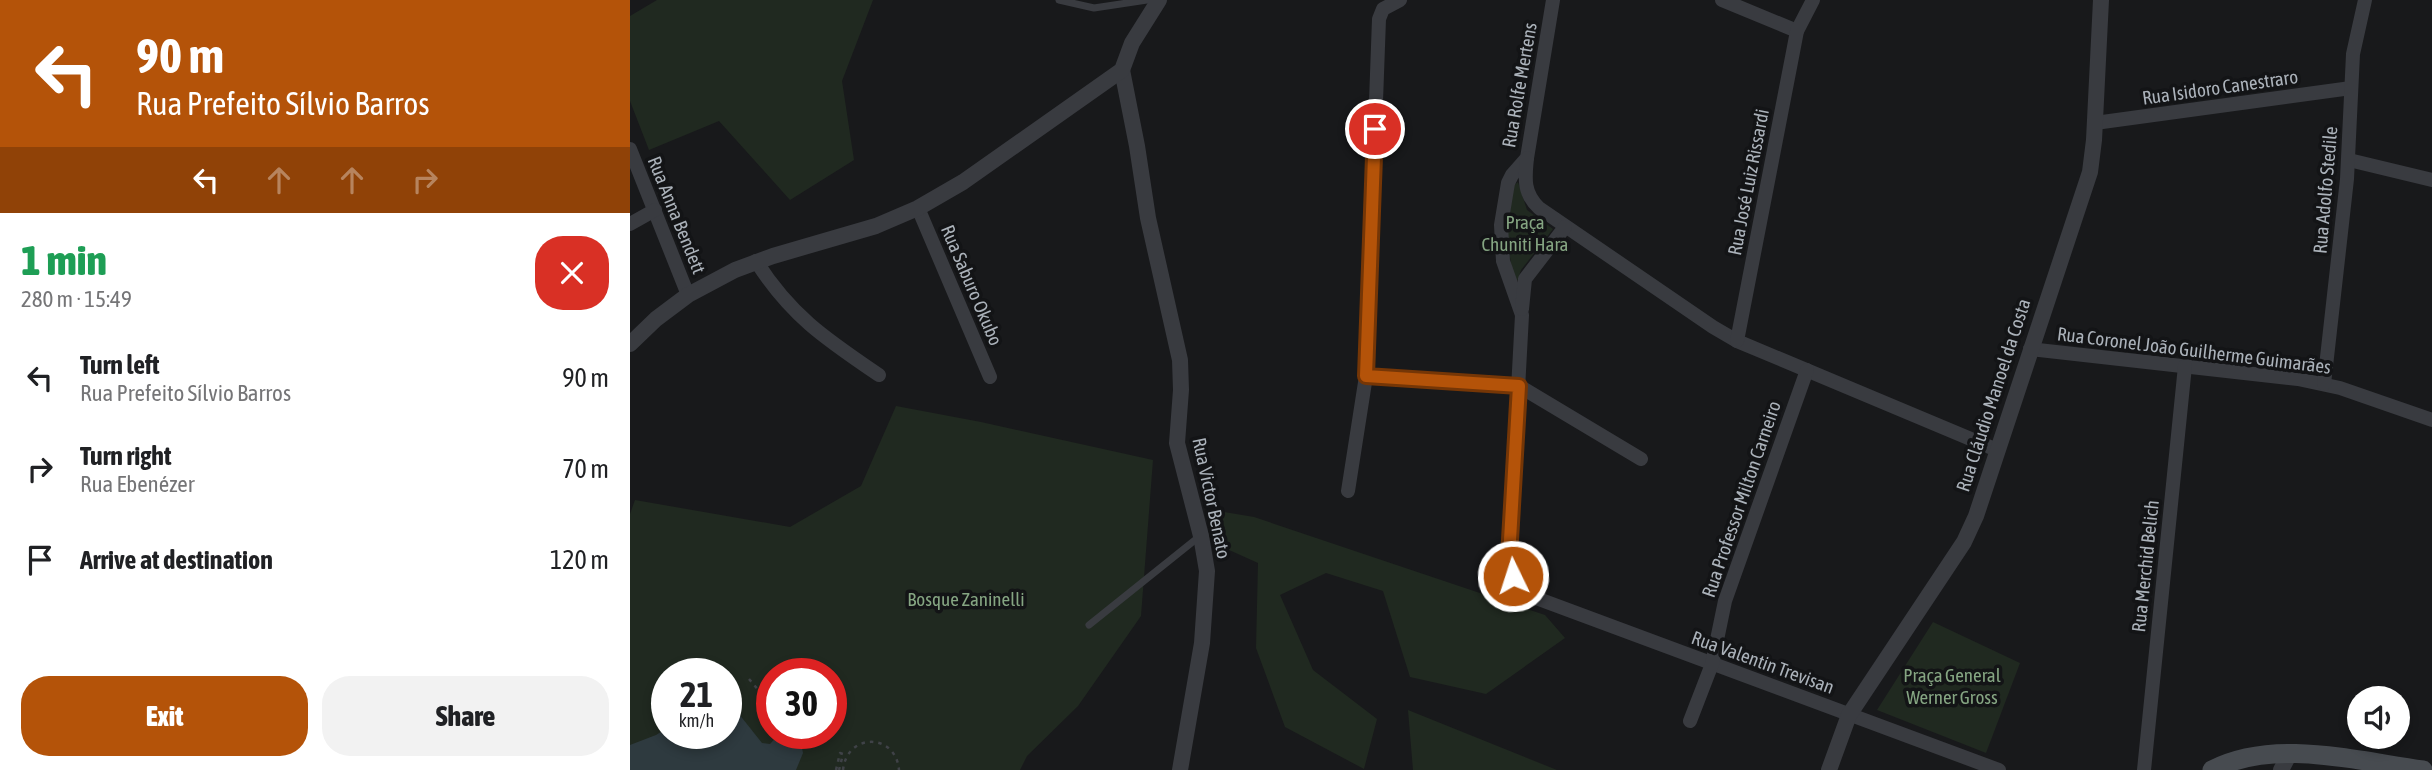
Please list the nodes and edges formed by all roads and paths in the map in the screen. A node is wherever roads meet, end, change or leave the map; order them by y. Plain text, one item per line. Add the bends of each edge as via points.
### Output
1 (1059, 0) edge
2 (1147, 0) edge
3 (1159, 0) edge
4 (1400, 0) edge
5 (1553, 0) edge
6 (1722, 0) edge
7 (1813, 0) edge
8 (2101, 0) edge
9 (2365, 0) edge
10 (1797, 31) junction
11 (1122, 70) junction
12 (2351, 88) junction
13 (2095, 123) junction
14 (630, 149) edge
15 (1527, 158) junction
16 (2349, 160) junction
17 (2432, 180) edge
18 (918, 208) junction
19 (654, 210) junction
20 (630, 224) edge
21 (1565, 227) junction
22 (755, 261) junction
23 (688, 295) junction
24 (1522, 315) junction
25 (1737, 341) junction
26 (630, 344) edge
27 (2030, 349) junction
28 (2185, 366) junction
29 (1807, 370) junction
30 (878, 375) dead end
31 (1366, 376) junction
32 (990, 377) dead end
33 (2324, 384) junction
34 (1519, 386) junction
35 (2432, 420) edge
36 (1997, 450) junction
37 (1640, 459) dead end
38 (1348, 491) dead end
39 (1201, 536) junction
40 (1517, 584) joint
41 (1089, 625) dead end
42 (1712, 664) junction
43 (749, 679) dead end
44 (756, 687) edge
45 (1849, 715) junction
46 (1690, 721) dead end
47 (2286, 762) edge
48 (840, 770) edge
49 (899, 770) edge
50 (1180, 770) edge
51 (1829, 770) edge
52 (1999, 770) edge
53 (2144, 770) edge
54 (2211, 770) edge
55 (2423, 770) edge

1 - 2 lane via 1094,9
3 - 11 street via 1132,43
4 - 31 street via 1383,9 1379,19
5 - 15 street, Rua Rolfe Mertens
6 - 10 street
7 - 10 street, Rua José Luiz Rissardi
8 - 13 street, Rua Cláudio Manoel da Costa
9 - 12 street, Rua Adolfo Stedile
10 - 25 street, Rua José Luiz Rissardi
11 - 18 street
11 - 39 street, Rua Victor Benato via 1148,218 1180,360 1177,443
12 - 13 street, Rua Isidoro Canestraro
12 - 16 street, Rua Adolfo Stedile
13 - 27 street, Rua Cláudio Manoel da Costa via 2086,187
14 - 19 street, Rua Anna Bendett
15 - 21 street via 1529,196
15 - 24 street, Rua Rolfe Mertens via 1508,183 1501,225 1503,261
16 - 17 street
16 - 33 street, Rua Adolfo Stedile
18 - 22 street via 876,226
18 - 32 street, Rua Saburo Okubo
19 - 20 street
19 - 23 street, Rua Anna Bendett
21 - 24 street via 1525,279
21 - 25 street
22 - 23 street
22 - 30 street via 799,317
23 - 26 street
24 - 34 street, Rua Rolfe Mertens
25 - 29 street
27 - 28 street, Rua Coronel João Guilherme Guimarães
27 - 36 street, Rua Cláudio Manoel da Costa
28 - 33 street, Rua Coronel João Guilherme Guimarães
28 - 53 street, Rua Merchid Belich
29 - 36 street
29 - 42 street, Rua Professor Milton Carneiro via 1725,601
31 - 34 street
31 - 38 street
33 - 35 street, Rua Coronel João Guilherme Guimarães
34 - 37 street
34 - 40 street, Rua Rolfe Mertens via 1509,557
36 - 45 street, Rua Cláudio Manoel da Costa via 1964,542
39 - 41 lane
39 - 50 street, Rua Victor Benato via 1205,616
40 - 42 street, Rua Valentin Trevisan via 1536,598
42 - 45 street, Rua Valentin Trevisan
42 - 46 street, Rua Professor Milton Carneiro
43 - 44 path
45 - 51 street, Rua Cláudio Manoel da Costa
45 - 52 street, Rua Valentin Trevisan
47 - 54 main road via 2245,757
47 - 55 main road
48 - 49 path via 850,750 875,742 891,750

